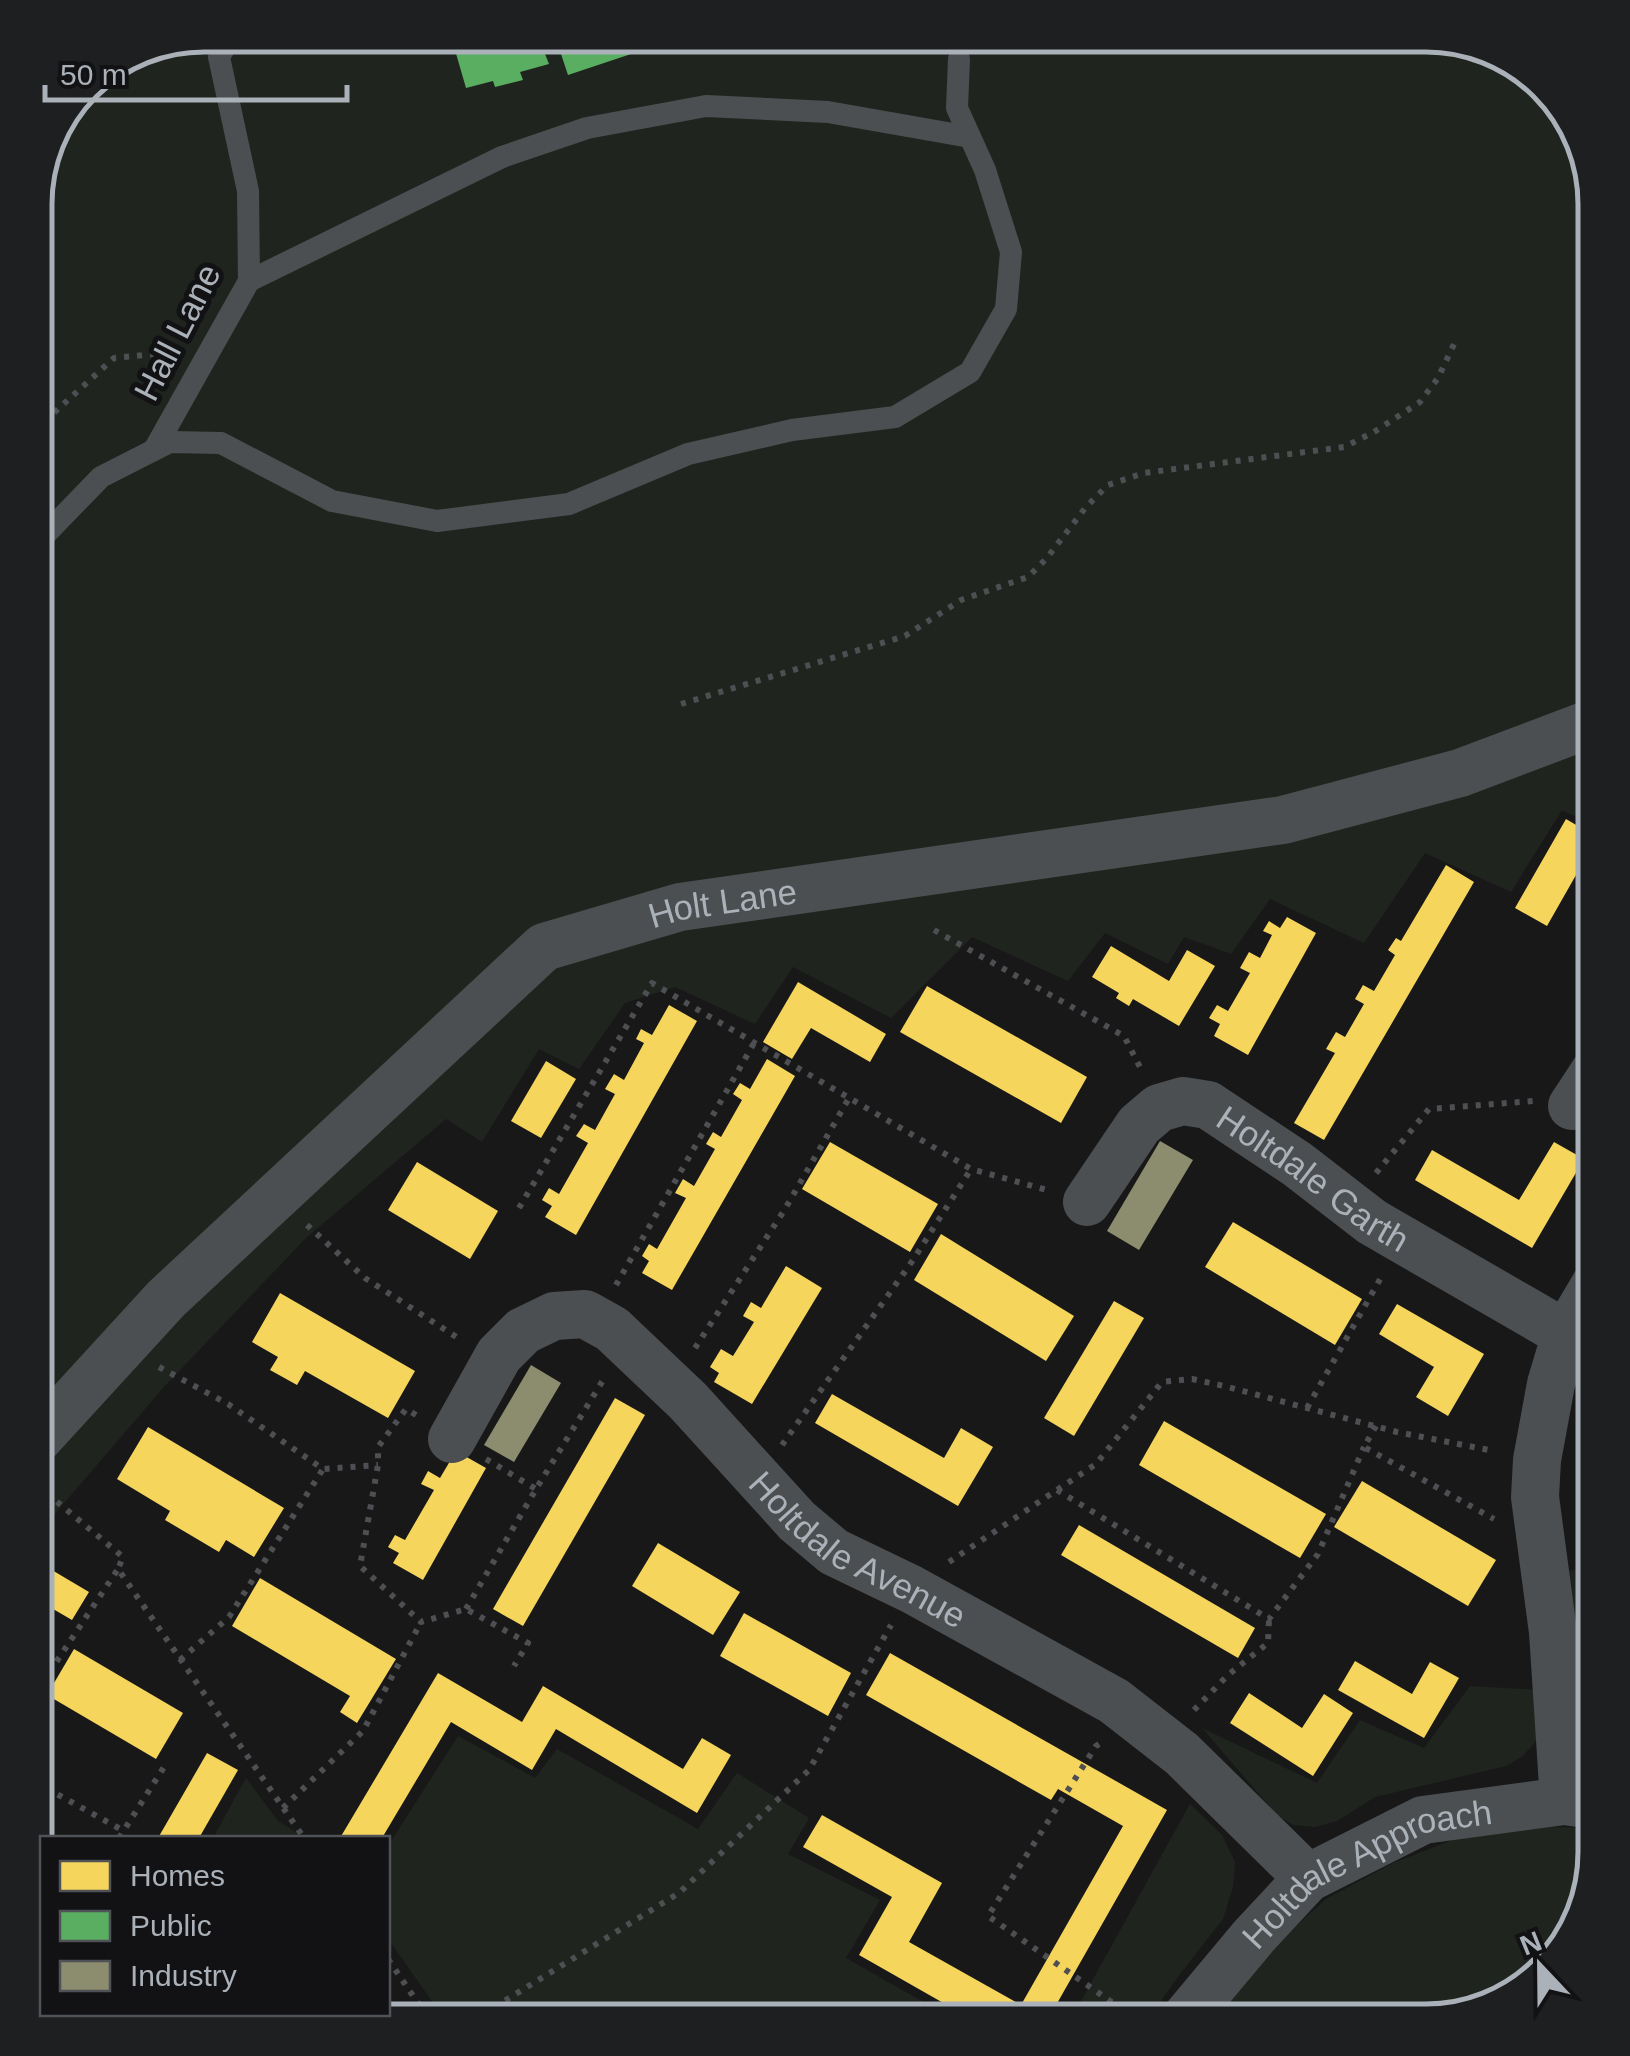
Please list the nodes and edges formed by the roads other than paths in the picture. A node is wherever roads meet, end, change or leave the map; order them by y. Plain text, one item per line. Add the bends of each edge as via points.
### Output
1 (222, 52) edge
2 (959, 59) dead end
3 (970, 137) junction
4 (249, 281) junction
5 (154, 450) junction
6 (53, 527) edge
7 (1578, 729) edge
8 (1087, 1202) road end
9 (1578, 1314) edge
10 (1566, 1334) junction
11 (52, 1423) edge
12 (452, 1439) road end
13 (1578, 1790) edge
14 (1578, 1803) edge
15 (1308, 1878) junction
16 (1197, 2004) edge

1 - 4 lane, Hall Lane via 248,191
2 - 3 lane via 957,108
3 - 4 lane via 828,112 706,106 587,128 502,157
3 - 5 lane via 1011,252 1006,309 970,372 895,417 792,430 688,454 569,504 437,521 332,500 221,444 170,442
4 - 5 lane, Hall Lane
5 - 6 lane, Hall Lane via 101,477
7 - 11 street, Holt Lane via 1460,774 1283,820 680,906 544,947 166,1298
8 - 10 street, Holtdale Garth via 1139,1125 1160,1108 1183,1101 1208,1105 1372,1222
9 - 10 street
10 - 13 street via 1551,1384 1535,1497
12 - 15 street, Holtdale Avenue via 495,1362 523,1331 554,1316 585,1314 688,1401 796,1521 834,1552 1114,1701 1182,1754
14 - 15 street, Holtdale Approach via 1423,1820
15 - 16 street, Holtdale Approach

